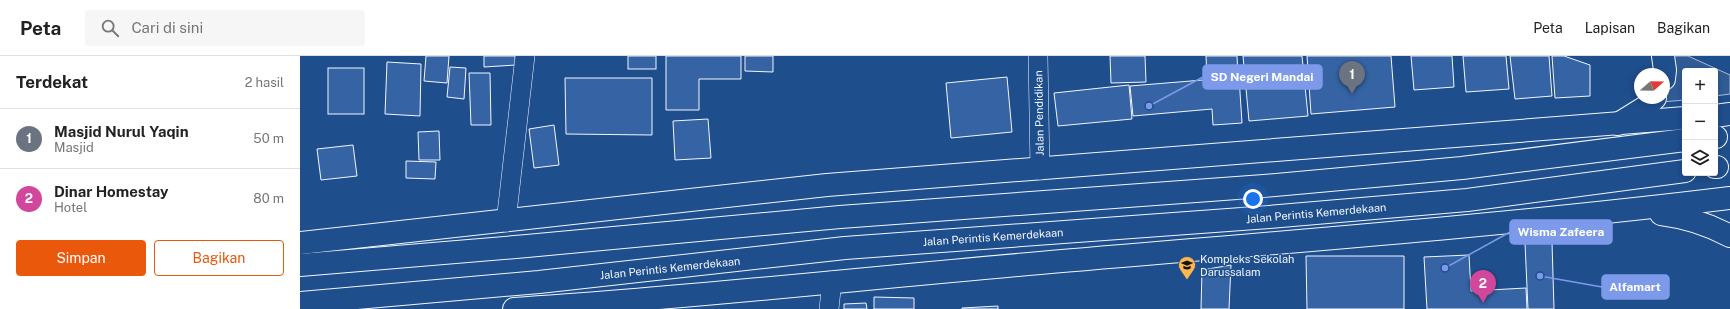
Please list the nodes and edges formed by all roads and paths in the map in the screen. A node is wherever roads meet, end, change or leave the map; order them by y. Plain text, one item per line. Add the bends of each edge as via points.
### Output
1 (525, 56) edge
2 (1038, 56) edge
3 (1663, 56) edge
4 (1666, 68) edge
5 (1649, 104) edge
6 (1730, 114) edge
7 (1682, 118) edge
8 (1618, 124) junction
9 (1718, 127) edge
10 (1682, 140) edge
11 (1040, 170) junction
12 (1682, 171) edge
13 (1730, 198) edge
14 (1626, 210) junction
15 (506, 222) junction
16 (1730, 236) edge
17 (300, 243) edge
18 (300, 265) edge
19 (832, 281) junction
20 (300, 303) edge
21 (514, 309) edge
22 (829, 309) edge

1 - 15 street
2 - 11 street, Jalan Pendidikan
3 - 4 main road
5 - 8 main road
6 - 9 main road
7 - 8 main road
8 - 11 main road
10 - 18 main road via 1462,168 1264,186 856,216
11 - 15 main road via 826,185
12 - 20 main road, Jalan Perintis Kemerdekaan via 1467,200 853,248 539,282
13 - 14 main road
14 - 16 main road via 1682,216
14 - 19 main road
15 - 17 main road
19 - 21 main road via 631,302
19 - 22 street

